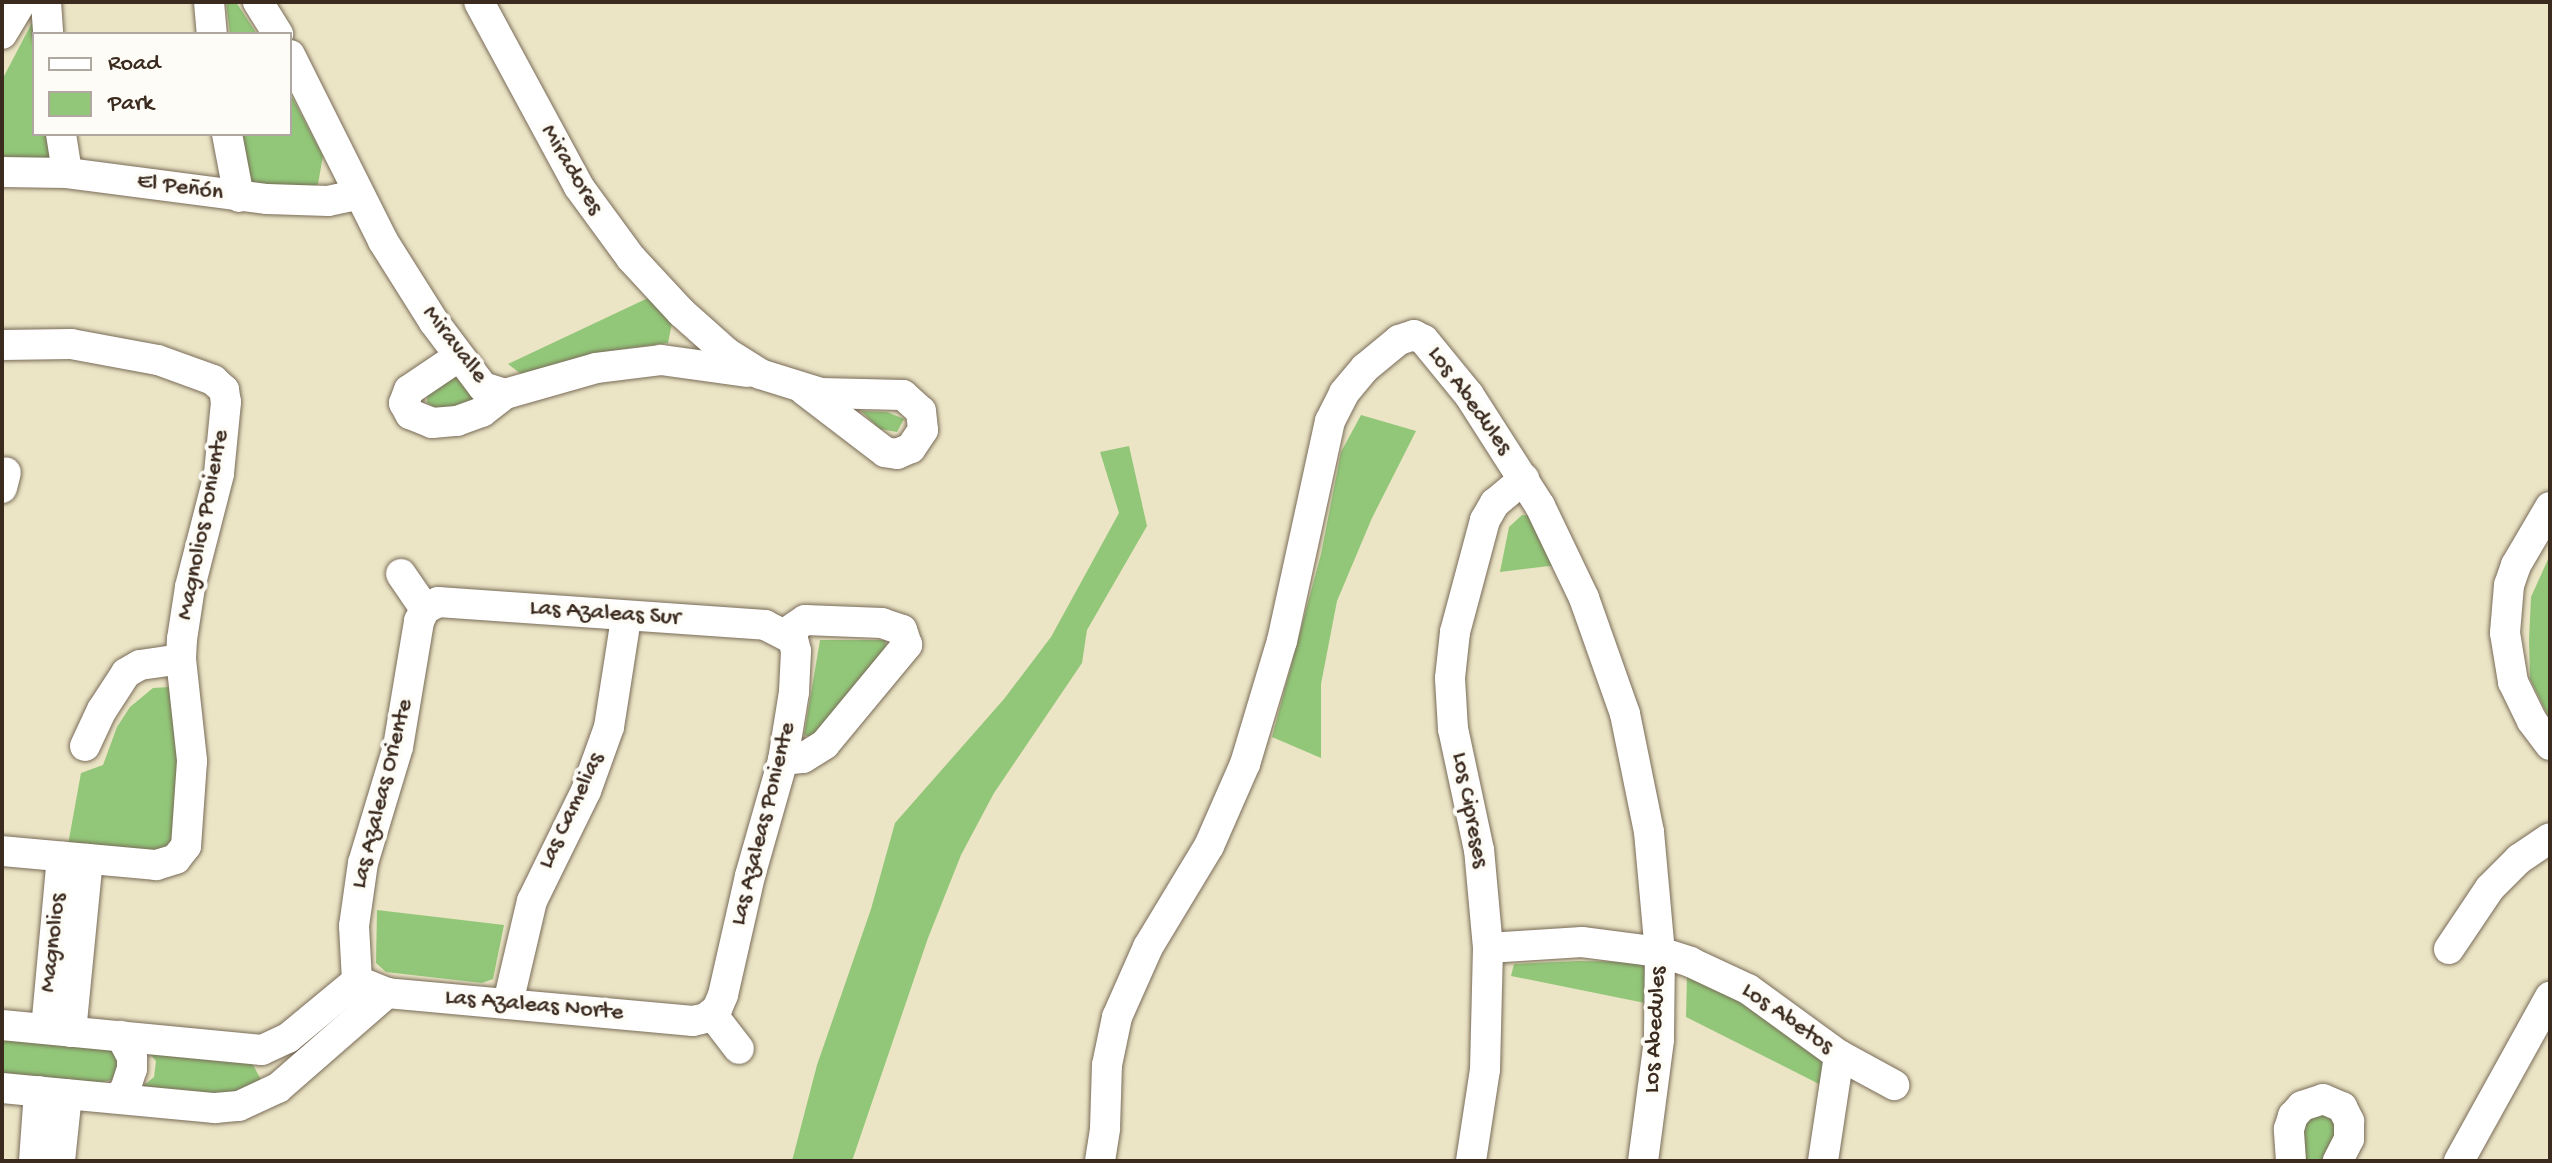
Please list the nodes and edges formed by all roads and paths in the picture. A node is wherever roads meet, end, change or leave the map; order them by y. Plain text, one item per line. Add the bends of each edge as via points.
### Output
1 (21, 2) edge
2 (46, 2) edge
3 (209, 2) edge
4 (258, 2) edge
5 (479, 2) edge
6 (48, 32) edge
7 (212, 32) edge
8 (277, 32) edge
9 (2, 34) edge
10 (292, 59) edge
11 (61, 136) edge
12 (227, 136) edge
13 (2, 172) edge
14 (67, 173) junction
15 (357, 195) junction
16 (239, 197) junction
17 (690, 320) junction
18 (2, 345) edge
19 (458, 357) junction
20 (673, 360) junction
21 (760, 374) junction
22 (804, 390) dead end
23 (505, 394) junction
24 (1524, 479) junction
25 (2550, 507) edge
26 (401, 574) dead end
27 (425, 609) junction
28 (626, 618) junction
29 (786, 633) junction
30 (181, 659) junction
31 (2550, 745) edge
32 (85, 746) dead end
33 (783, 760) junction
34 (2550, 838) edge
35 (2, 851) edge
36 (75, 858) junction
37 (1488, 948) junction
38 (2449, 949) dead end
39 (1660, 952) junction
40 (357, 981) junction
41 (387, 993) junction
42 (2550, 997) edge
43 (508, 1003) junction
44 (712, 1014) junction
45 (2, 1025) edge
46 (59, 1031) junction
47 (121, 1036) junction
48 (739, 1049) dead end
49 (262, 1050) junction
50 (1839, 1055) junction
51 (1894, 1085) dead end
52 (2, 1088) edge
53 (278, 1088) junction
54 (53, 1092) junction
55 (117, 1098) junction
56 (34, 1161) edge
57 (60, 1161) edge
58 (1100, 1161) edge
59 (1471, 1161) edge
60 (1643, 1161) edge
61 (1823, 1161) edge
62 (2291, 1161) edge
63 (2338, 1161) edge
64 (2459, 1161) edge

1 - 9 street
2 - 6 street
3 - 7 street
4 - 8 street
5 - 17 street, Miradores via 579,187 631,258
10 - 15 street, Miravalle
11 - 14 street
12 - 16 street
13 - 14 street, El Peñón
14 - 16 street, El Peñón
15 - 16 street, El Peñón via 328,201
15 - 19 street, Miravalle
17 - 20 street
17 - 21 street, Miradores
18 - 30 street, Magnolios Poniente via 71,344 132,353 196,371 224,390 219,474 190,587
19 - 23 street, Miravalle via 483,387
19 - 23 street via 409,390 404,403 410,414 432,423 457,421 482,412
20 - 21 street, Miravalle
20 - 23 street, Miravalle via 596,368
21 - 22 street, Miradores
24 - 37 street, Los Cipreses via 1502,496 1485,520 1451,665 1453,729 1479,850
24 - 39 street, Los Abedules via 1584,598 1625,714 1649,832
24 - 58 street, Los Abedules via 1469,395 1419,337 1408,335 1391,345 1344,393 1324,438 1282,641 1250,751 1209,846 1148,947 1117,1017 1107,1065
25 - 31 street via 2516,565 2505,633 2513,682
26 - 27 street
27 - 28 street, Las Azaleas Sur via 445,602
27 - 40 street, Las Azaleas Oriente via 398,747 359,885 354,926
28 - 29 street, Las Azaleas Sur via 753,624
28 - 43 street, Las Camelias via 609,727 586,791 532,901
29 - 33 street, Las Azaleas Poniente via 796,651
29 - 33 street via 805,620 826,620 890,624 907,639 905,650 825,744 803,758
30 - 32 street via 140,665 126,673
30 - 36 street, Magnolios Poniente via 191,741 188,839 176,859 156,865
33 - 44 street, Las Azaleas Poniente via 723,995
34 - 38 street via 2497,880
35 - 36 street
36 - 46 street, Magnolios
37 - 39 street, Los Abetos via 1582,942
37 - 59 street, Los Cipreses via 1485,1070
39 - 50 street, Los Abetos via 1748,989
39 - 60 street, Los Abedules via 1659,1040
40 - 41 street, Las Azaleas Norte
40 - 49 street via 288,1038
41 - 43 street, Las Azaleas Norte
41 - 53 street
42 - 64 street
43 - 44 street, Las Azaleas Norte via 693,1021
44 - 48 street
45 - 46 street
46 - 47 street
47 - 49 street
47 - 55 street via 132,1069
49 - 53 street
50 - 51 street, Los Abetos
50 - 61 street
52 - 54 street
53 - 55 street via 227,1108
54 - 55 street
54 - 56 street
54 - 57 street
62 - 63 street via 2293,1116 2308,1102 2323,1099 2342,1107 2349,1121 2349,1139

